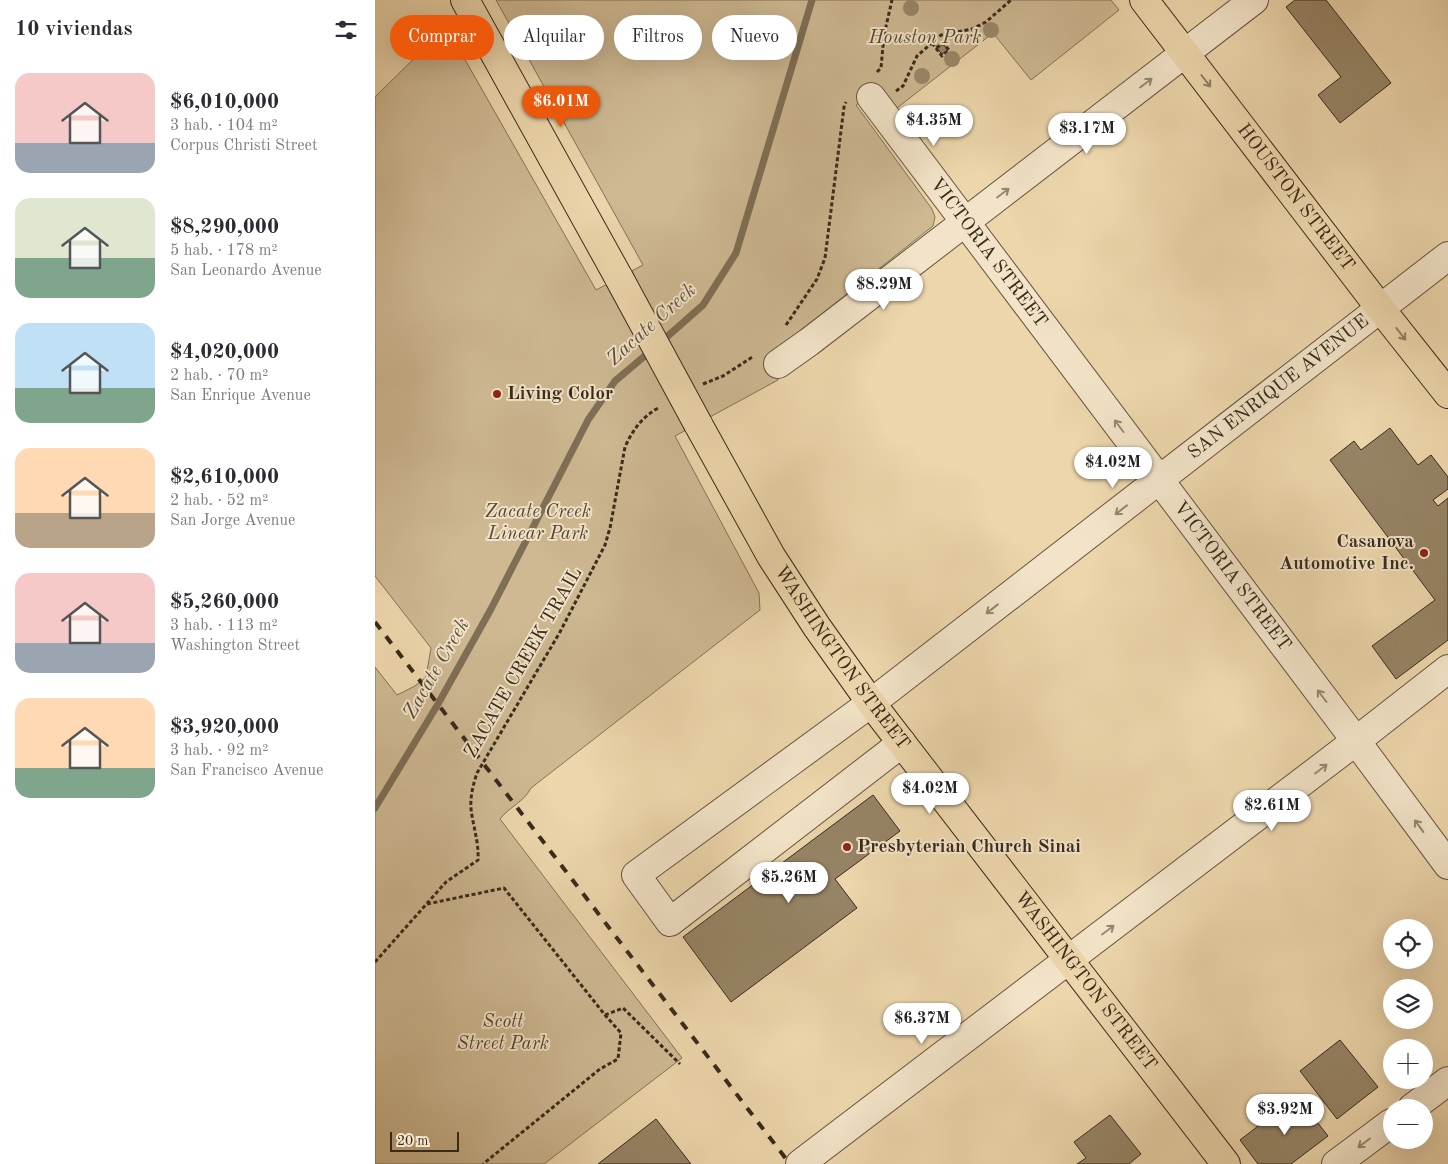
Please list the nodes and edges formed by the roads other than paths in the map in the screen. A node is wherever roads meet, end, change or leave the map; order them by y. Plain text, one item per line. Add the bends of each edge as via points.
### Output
1 (465, 0) edge
2 (1144, 0) edge
3 (1254, 0) edge
4 (1185, 54) junction
5 (871, 92) road end
6 (965, 222) junction
7 (1448, 256) edge
8 (1380, 308) junction
9 (769, 358) road end
10 (1448, 394) edge
11 (1159, 480) junction
12 (1448, 669) edge
13 (871, 703) junction
14 (1357, 741) junction
15 (902, 743) junction
16 (1448, 865) edge
17 (1069, 960) junction
18 (1448, 1081) edge
19 (1424, 1099) edge
20 (1383, 1129) edge
21 (800, 1164) edge
22 (1226, 1164) edge
23 (1336, 1164) edge

1 - 13 main road, WASHINGTON STREET, bridge via 771,556
2 - 4 main road, HOUSTON STREET
3 - 4 street
6 -> 4 street
4 -> 8 main road, HOUSTON STREET
5 - 6 street, VICTORIA STREET
6 - 9 street via 809,342
11 -> 6 street, VICTORIA STREET
7 - 8 street, SAN ENRIQUE AVENUE
8 -> 10 main road, HOUSTON STREET
8 - 11 street, SAN ENRIQUE AVENUE
11 -> 13 street, SAN ENRIQUE AVENUE
14 -> 11 street, VICTORIA STREET
12 - 14 street
13 - 15 main road, WASHINGTON STREET
13 - 15 street, SAN ENRIQUE AVENUE via 636,875 670,922
16 -> 14 street, VICTORIA STREET
17 -> 14 street
15 - 17 main road, WASHINGTON STREET
17 - 21 street
17 - 22 main road, WASHINGTON STREET
18 - 19 street
20 -> 23 street

